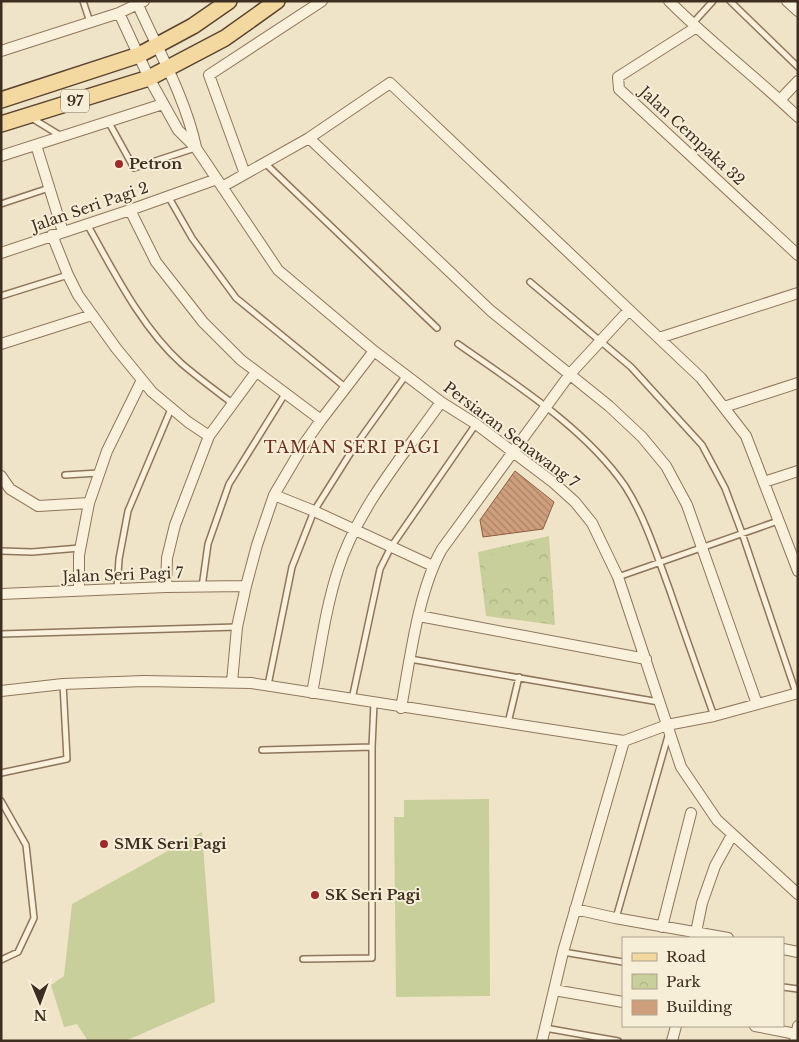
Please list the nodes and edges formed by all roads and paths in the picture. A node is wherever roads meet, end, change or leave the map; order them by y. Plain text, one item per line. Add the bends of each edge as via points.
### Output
1 (83, 1) edge
2 (229, 1) edge
3 (277, 1) edge
4 (322, 1) edge
5 (669, 1) edge
6 (713, 1) edge
7 (730, 1) edge
8 (787, 1) edge
9 (141, 3) edge
10 (798, 11) edge
11 (119, 13) junction
12 (90, 22) junction
13 (693, 26) junction
14 (156, 47) junction
15 (1, 51) edge
16 (139, 55) junction
17 (798, 67) edge
18 (168, 69) junction
19 (149, 78) junction
20 (798, 82) edge
21 (1, 100) edge
22 (780, 100) junction
23 (163, 104) junction
24 (28, 116) junction
25 (798, 117) edge
26 (108, 121) junction
27 (1, 124) edge
28 (61, 136) junction
29 (309, 138) junction
30 (36, 145) junction
31 (196, 148) junction
32 (1, 156) edge
33 (265, 162) junction
34 (245, 174) junction
35 (219, 183) junction
36 (49, 188) junction
37 (168, 196) junction
38 (1, 204) edge
39 (130, 210) junction
40 (87, 224) junction
41 (63, 232) junction
42 (52, 235) junction
43 (1, 253) edge
44 (798, 255) edge
45 (68, 276) junction
46 (530, 282) dead end
47 (798, 293) edge
48 (1, 296) edge
49 (629, 310) junction
50 (92, 315) junction
51 (437, 328) dead end
52 (659, 338) junction
53 (600, 341) junction
54 (1, 344) edge
55 (458, 344) dead end
56 (374, 350) junction
57 (256, 372) junction
58 (570, 374) junction
59 (406, 375) junction
60 (142, 380) junction
61 (798, 383) edge
62 (345, 388) junction
63 (285, 393) junction
64 (442, 402) junction
65 (232, 403) junction
66 (548, 407) junction
67 (724, 407) junction
68 (171, 408) junction
69 (321, 420) junction
70 (476, 424) junction
71 (209, 436) junction
72 (512, 452) junction
73 (798, 471) edge
74 (100, 473) junction
75 (65, 475) dead end
76 (1, 476) edge
77 (764, 482) junction
78 (6, 492) edge
79 (274, 495) junction
80 (89, 503) junction
81 (314, 511) junction
82 (778, 521) junction
83 (355, 530) junction
84 (742, 533) junction
85 (391, 546) junction
86 (702, 547) junction
87 (80, 548) junction
88 (1, 551) edge
89 (660, 562) junction
90 (433, 566) junction
91 (798, 571) edge
92 (618, 577) junction
93 (246, 586) junction
94 (166, 587) junction
95 (202, 587) junction
96 (117, 589) junction
97 (79, 591) junction
98 (1, 594) edge
99 (419, 616) junction
100 (237, 627) junction
101 (1, 634) edge
102 (410, 659) junction
103 (646, 659) junction
104 (519, 677) junction
105 (232, 682) junction
106 (63, 684) junction
107 (268, 686) junction
108 (1, 691) edge
109 (312, 693) junction
110 (797, 693) edge
111 (352, 700) junction
112 (659, 702) junction
113 (374, 703) junction
114 (756, 704) junction
115 (401, 708) junction
116 (714, 716) junction
117 (508, 723) junction
118 (668, 729) junction
119 (624, 741) junction
120 (372, 746) junction
121 (262, 750) dead end
122 (1, 773) edge
123 (1, 801) edge
124 (691, 813) dead end
125 (732, 834) junction
126 (798, 894) edge
127 (575, 909) junction
128 (616, 918) junction
129 (662, 927) junction
130 (695, 935) edge
131 (717, 937) edge
132 (784, 949) edge
133 (562, 952) junction
134 (798, 952) edge
135 (303, 959) dead end
136 (1, 960) edge
137 (622, 962) edge
138 (784, 986) edge
139 (798, 989) edge
140 (554, 990) junction
141 (622, 1002) edge
142 (676, 1027) edge
143 (761, 1027) edge
144 (545, 1028) junction
145 (796, 1033) edge
146 (542, 1041) edge
147 (618, 1041) edge
148 (672, 1041) edge

1 - 12 lane
2 - 14 main road, 97
3 - 18 main road, 97 via 225,38
4 - 34 street via 210,75
5 - 13 street
6 - 13 lane
7 - 17 lane
8 - 10 street
9 - 11 street
9 - 14 street
11 - 12 street
11 - 16 street
12 - 15 street
13 - 22 street
13 - 44 street, Jalan Cempaka 32 via 618,77 620,89
14 - 16 main road, 97
14 - 18 street
16 - 19 street
16 - 21 main road, 97
18 - 19 main road, 97
18 - 31 street via 191,125
19 - 23 street
19 - 24 main road, 97
20 - 22 street
22 - 25 street
23 - 26 street
23 - 31 street via 178,130
24 - 27 main road, 97
24 - 28 lane
26 - 28 street
26 - 31 lane via 134,168
28 - 30 street
29 - 33 street, Jalan Seri Pagi 2
29 - 49 street, Jalan Seri Pagi 2 via 390,83
29 - 58 street via 491,311
30 - 32 street
30 - 36 street
31 - 35 street, Persiaran Senawang 7
33 - 34 street, Jalan Seri Pagi 2
33 - 51 lane
34 - 35 street, Jalan Seri Pagi 2
35 - 37 street, Jalan Seri Pagi 2
35 - 56 street, Persiaran Senawang 7 via 278,270
36 - 38 lane
36 - 41 street
37 - 39 street, Jalan Seri Pagi 2
37 - 62 lane via 192,238 236,298
39 - 40 street, Jalan Seri Pagi 2
39 - 57 street via 156,262 203,322
40 - 41 street, Jalan Seri Pagi 2
40 - 65 lane via 125,291 157,336 180,362
41 - 42 street, Jalan Seri Pagi 2
42 - 43 street, Jalan Seri Pagi 2
42 - 45 street
45 - 48 lane
45 - 50 street
46 - 53 lane
47 - 52 street
49 - 52 street
49 - 53 street
50 - 54 street
50 - 60 street
52 - 67 street via 701,378
53 - 58 street
53 - 84 lane via 631,367 702,445 725,488
55 - 66 lane
56 - 59 street, Persiaran Senawang 7
56 - 62 street
57 - 63 street
57 - 65 street
58 - 66 street
58 - 86 street via 642,437 666,466 687,505
59 - 64 street, Persiaran Senawang 7
59 - 81 lane
60 - 68 street
60 - 74 street via 107,451
61 - 67 street
62 - 69 street
63 - 69 street
63 - 95 lane via 229,484 208,544
64 - 70 street, Persiaran Senawang 7
64 - 83 street via 365,510
65 - 71 street
66 - 72 street
66 - 89 lane via 600,456 625,487
67 - 77 street via 746,436
68 - 71 street
68 - 96 lane via 128,511
69 - 79 street
70 - 72 street, Persiaran Senawang 7
70 - 85 lane
71 - 94 street via 175,525 167,558
72 - 90 street
72 - 92 street, Persiaran Senawang 7 via 576,502 592,523
73 - 77 street
74 - 75 lane
74 - 80 street
76 - 78 street
77 - 82 street
78 - 80 street via 38,506
79 - 81 street
79 - 93 street
80 - 87 street
81 - 83 street
81 - 107 lane via 292,568
82 - 84 lane
82 - 91 street
83 - 85 street
83 - 109 street via 336,578
84 - 86 lane
84 - 110 lane
85 - 90 street
85 - 111 lane via 380,570
86 - 89 lane
86 - 114 street
87 - 88 lane
87 - 97 street
89 - 92 lane
89 - 116 lane
90 - 99 street
92 - 103 street, Persiaran Senawang 7
93 - 95 street, Jalan Seri Pagi 7
93 - 100 street
94 - 95 street, Jalan Seri Pagi 7
94 - 96 street, Jalan Seri Pagi 7
96 - 97 street, Jalan Seri Pagi 7
97 - 98 street, Jalan Seri Pagi 7
99 - 102 street
99 - 103 street
100 - 101 lane
100 - 105 street
102 - 104 lane
102 - 115 street
103 - 112 street, Persiaran Senawang 7
104 - 112 lane
104 - 117 lane
105 - 106 street
105 - 107 street
106 - 108 street
106 - 122 lane via 67,759
107 - 109 street
109 - 111 street
110 - 114 street
111 - 113 street
112 - 118 street, Persiaran Senawang 7
113 - 115 street
113 - 120 lane
114 - 116 street
115 - 117 street
116 - 118 street
117 - 119 street
118 - 119 street
118 - 125 street, Persiaran Senawang 7 via 681,767 716,820
118 - 128 lane
119 - 127 street
120 - 121 lane
120 - 135 lane via 372,958
123 - 136 lane via 26,844 34,918 18,952
124 - 129 street
125 - 126 street, Persiaran Senawang 7
125 - 130 street via 715,866
127 - 128 street
127 - 133 street
128 - 129 street
129 - 130 street
130 - 131 street
132 - 134 street
133 - 137 lane
133 - 140 street
138 - 139 lane
140 - 141 street
140 - 144 street
142 - 148 street
143 - 145 street
144 - 146 street
144 - 147 lane

